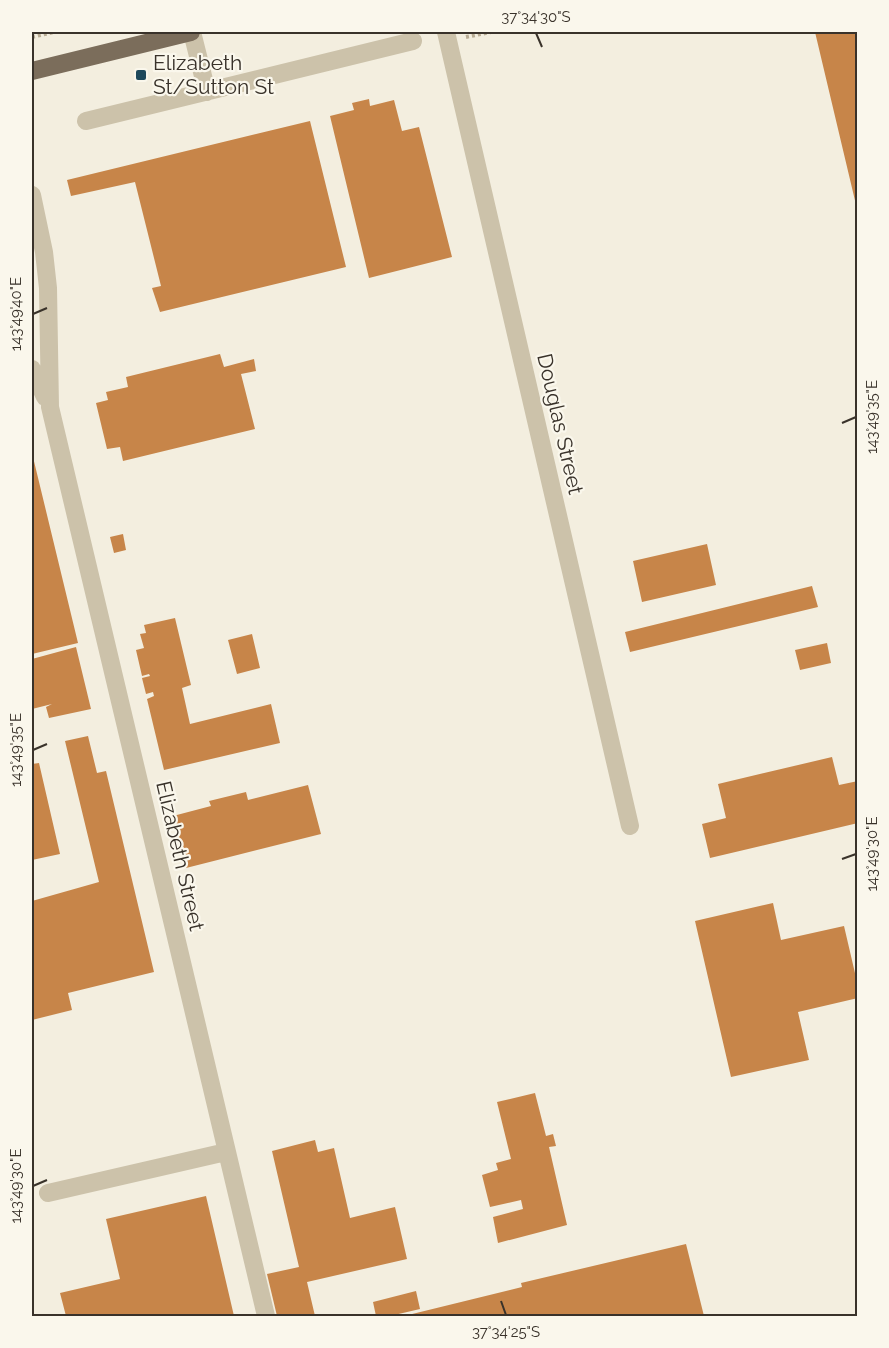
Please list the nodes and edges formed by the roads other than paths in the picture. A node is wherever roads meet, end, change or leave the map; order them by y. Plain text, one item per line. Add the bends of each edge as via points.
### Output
1 (192, 32) edge
2 (446, 32) edge
3 (413, 41) dead end
4 (32, 71) edge
5 (207, 92) junction
6 (86, 120) dead end
7 (32, 195) edge
8 (32, 369) edge
9 (50, 407) junction
10 (630, 826) dead end
11 (226, 1152) junction
12 (48, 1193) dead end
13 (266, 1317) edge

1 - 4 main road
1 - 5 street
2 - 10 street, Douglas Street
3 - 5 street
5 - 6 street
7 - 9 street, Elizabeth Street via 48,288
8 - 9 street, Elizabeth Street
9 - 11 street, Elizabeth Street
11 - 12 street
11 - 13 street, Elizabeth Street

